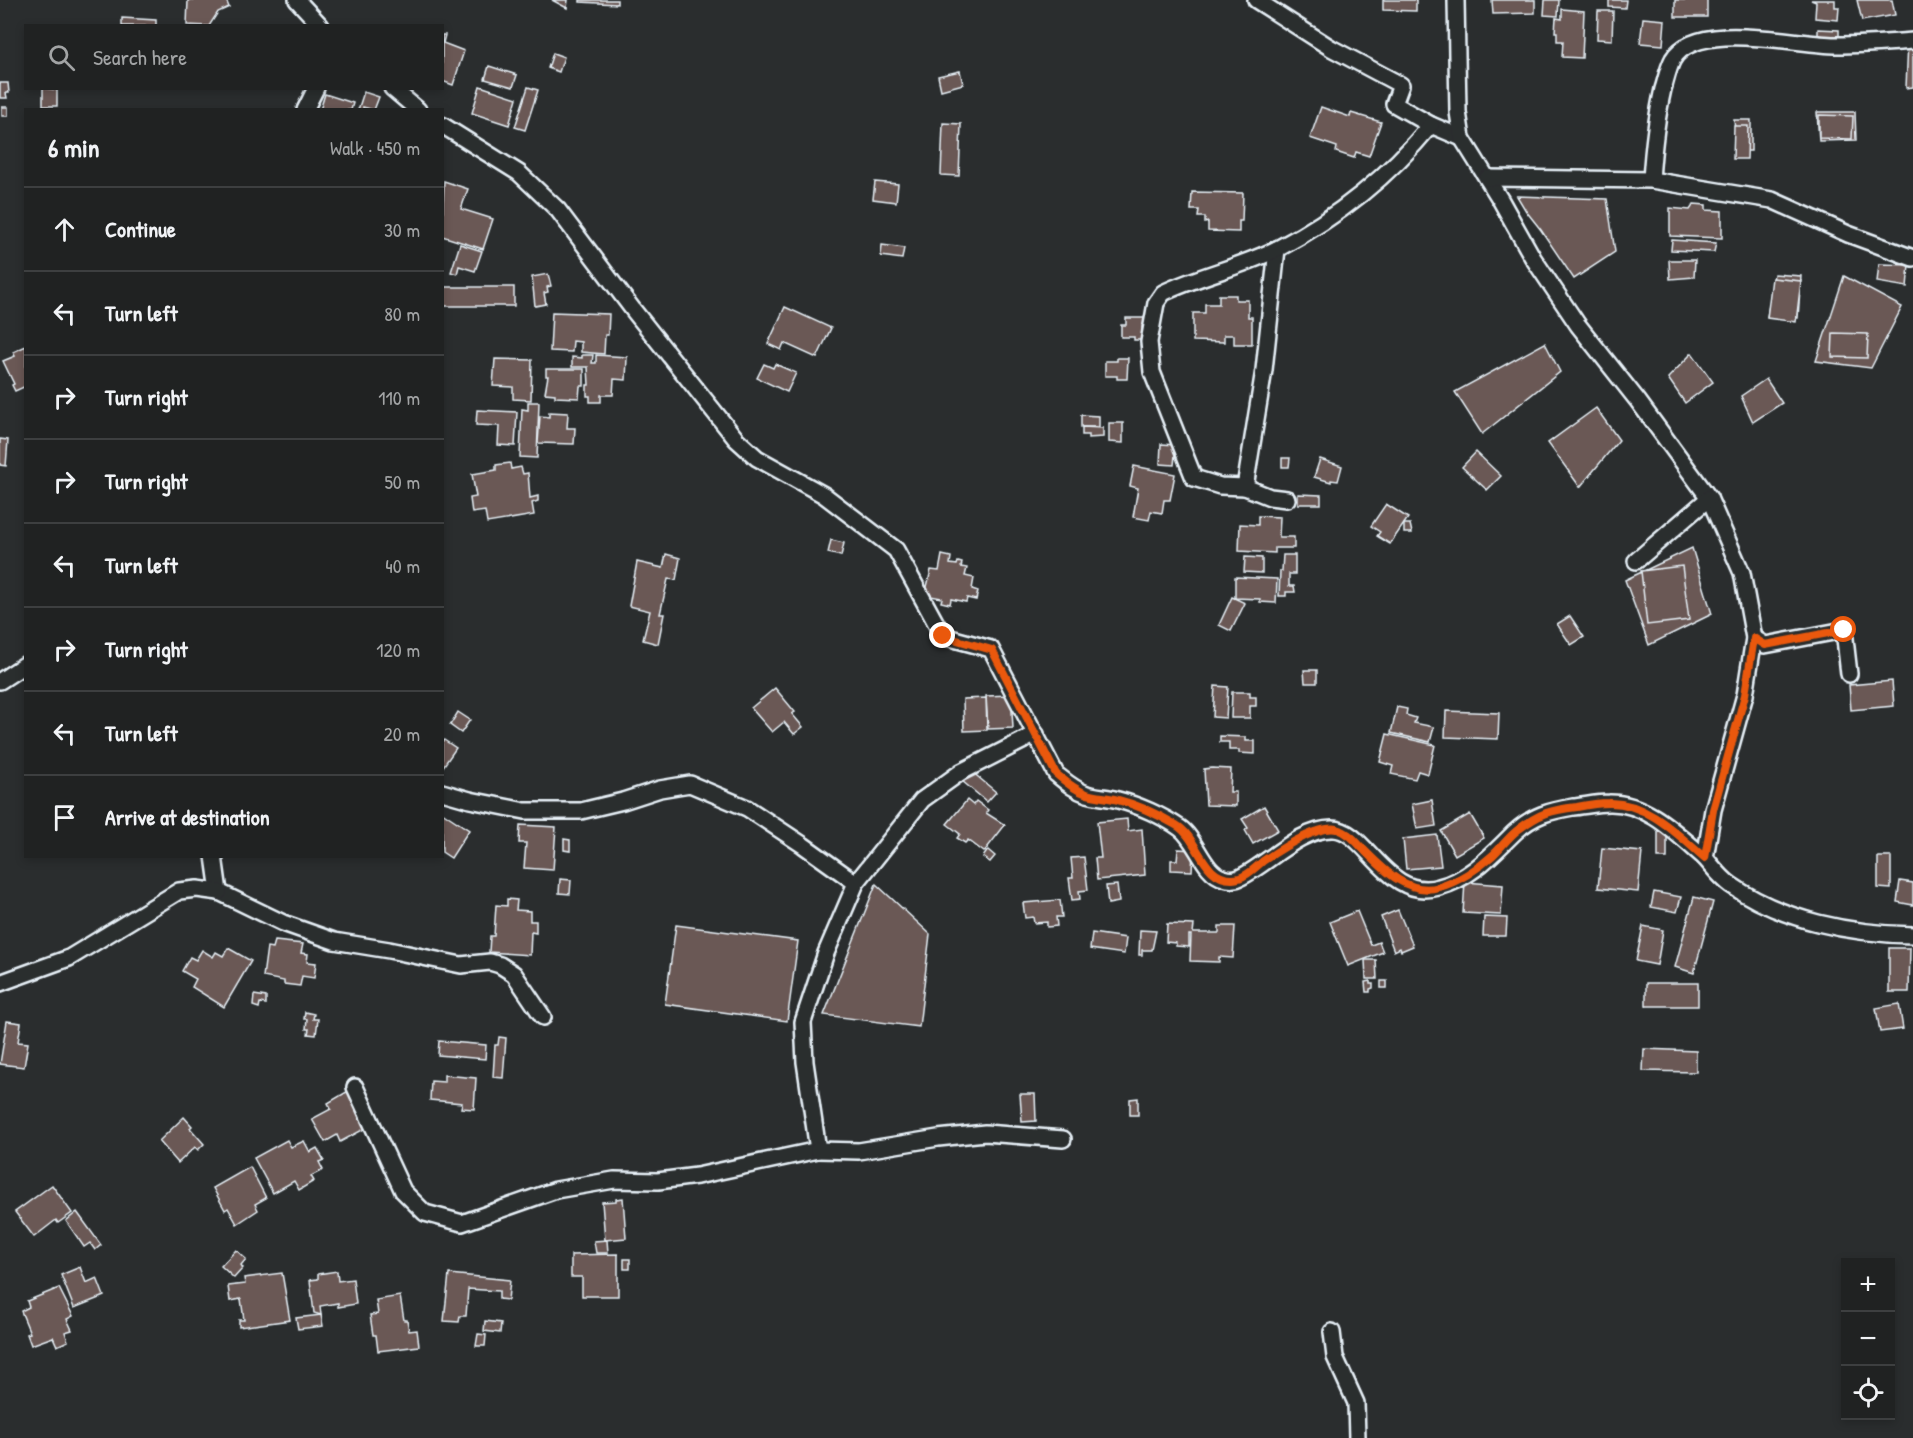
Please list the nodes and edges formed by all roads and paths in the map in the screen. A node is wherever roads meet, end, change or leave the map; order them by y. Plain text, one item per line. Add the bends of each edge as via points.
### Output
1 (297, 0) edge
2 (1256, 0) edge
3 (1456, 0) edge
4 (319, 24) edge
5 (1913, 41) edge
6 (315, 90) edge
7 (394, 90) edge
8 (306, 108) edge
9 (416, 108) edge
10 (1431, 125) junction
11 (444, 126) edge
12 (1462, 138) junction
13 (1487, 178) junction
14 (1651, 180) junction
15 (1277, 249) junction
16 (1913, 258) edge
17 (1245, 487) junction
18 (1709, 498) junction
19 (1287, 500) dead end
20 (1636, 561) dead end
21 (1754, 638) junction
22 (24, 665) edge
23 (1849, 674) dead end
24 (0, 681) edge
25 (1036, 734) junction
26 (444, 793) edge
27 (214, 858) edge
28 (1705, 858) junction
29 (856, 883) junction
30 (219, 892) junction
31 (1913, 935) edge
32 (0, 983) edge
33 (543, 1017) dead end
34 (355, 1087) dead end
35 (1063, 1139) dead end
36 (818, 1150) junction
37 (1332, 1332) dead end
38 (1357, 1438) edge

1 - 4 street
2 - 10 street via 1331,48 1401,85 1394,104
3 - 12 street
5 - 14 street via 1834,45 1733,37 1700,40 1684,48 1673,58 1667,74 1656,120
6 - 8 street
7 - 9 street
10 - 12 street
10 - 15 street via 1371,188
11 - 25 street via 519,173 558,210 736,439 757,458 824,495 896,550 943,636 992,650
12 - 13 street
13 - 14 street
13 - 18 street via 1578,325
14 - 16 street via 1772,200
15 - 17 street via 1264,370
15 - 17 street via 1163,293 1156,303 1149,342 1152,372 1194,478 1220,486
17 - 19 street
18 - 20 street
18 - 21 street via 1743,573
21 - 23 street via 1765,645 1844,630
21 - 28 street via 1745,695 1713,810
22 - 24 street
25 - 28 street via 1056,774 1071,786 1086,794 1118,799 1177,826 1187,833 1205,864 1224,878 1241,878 1300,839 1330,828 1353,838 1398,880 1414,888 1438,888 1492,856 1517,830 1541,813 1610,802 1639,808
25 - 29 street via 960,772 922,800
26 - 29 street via 525,811 581,811 690,784 747,808
27 - 30 street
28 - 31 street via 1729,884 1768,906 1831,927 1880,935
29 - 36 street via 825,953 803,1022
30 - 32 street via 179,891 69,958
30 - 33 street via 283,923 334,941 461,965 500,965 514,974
34 - 36 street via 402,1191 425,1213 462,1223 556,1190 615,1180 658,1181 697,1176
35 - 36 street via 985,1133 859,1151
37 - 38 street via 1335,1357 1356,1403

